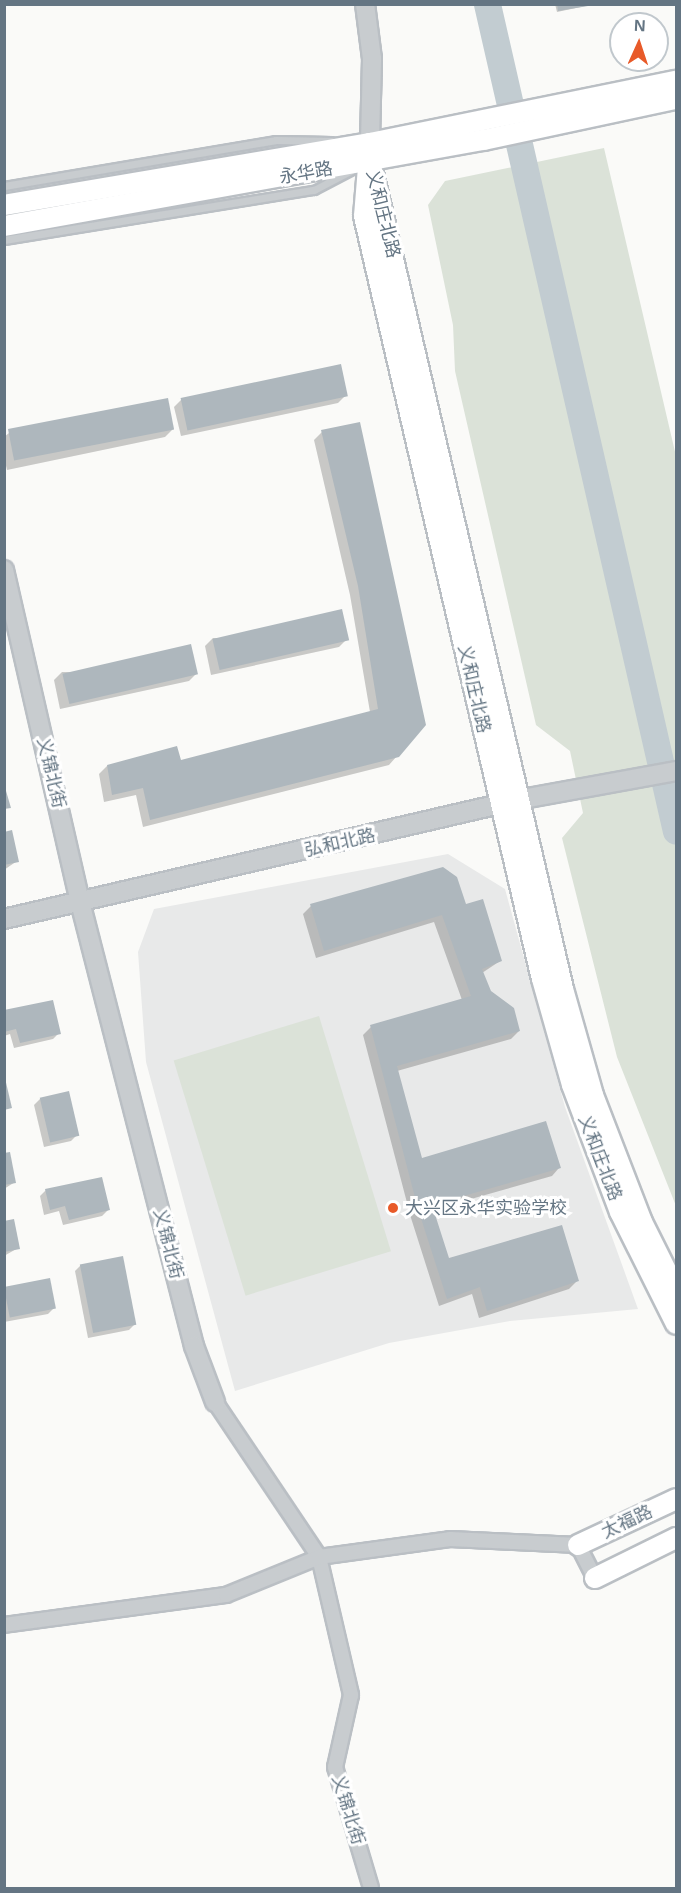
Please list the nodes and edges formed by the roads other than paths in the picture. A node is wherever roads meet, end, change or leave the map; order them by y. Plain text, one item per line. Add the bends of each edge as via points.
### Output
1 (365, 4) edge
2 (676, 81) edge
3 (676, 99) edge
4 (543, 119) junction
5 (370, 152) junction
6 (4, 186) edge
7 (4, 205) edge
8 (4, 226) edge
9 (4, 240) edge
10 (4, 570) edge
11 (676, 771) edge
12 (509, 803) junction
13 (80, 902) junction
14 (4, 920) edge
15 (676, 1290) edge
16 (676, 1324) edge
17 (215, 1402) joint
18 (676, 1499) edge
19 (676, 1538) edge
20 (578, 1545) junction
21 (319, 1557) junction
22 (595, 1578) joint
23 (4, 1625) edge
24 (371, 1888) edge

1 - 5 street via 372,59
2 - 4 main road, 永华路
3 - 4 main road, 永华路
4 - 5 main road, 永华路
5 - 6 lane via 276,140
5 - 7 main road, 永华路
5 - 8 main road, 永华路
5 - 9 lane via 315,190
5 - 12 main road, 义和庄北路 via 363,216
10 - 13 street, 义锦北街
11 - 12 street, 弘和北路
12 - 13 street, 弘和北路
12 - 15 main road, 义和庄北路 via 593,1095 642,1222
12 - 16 main road, 义和庄北路 via 542,979 572,1085 620,1212
13 - 14 street, 弘和北路
13 - 17 street, 义锦北街 via 194,1346
17 - 21 street, 义锦北街
18 - 20 main road, 太福路
19 - 22 main road, 太福路
20 - 21 street via 450,1539
20 - 22 street
21 - 23 street via 226,1595
21 - 24 street, 义锦北街 via 351,1695 334,1767

